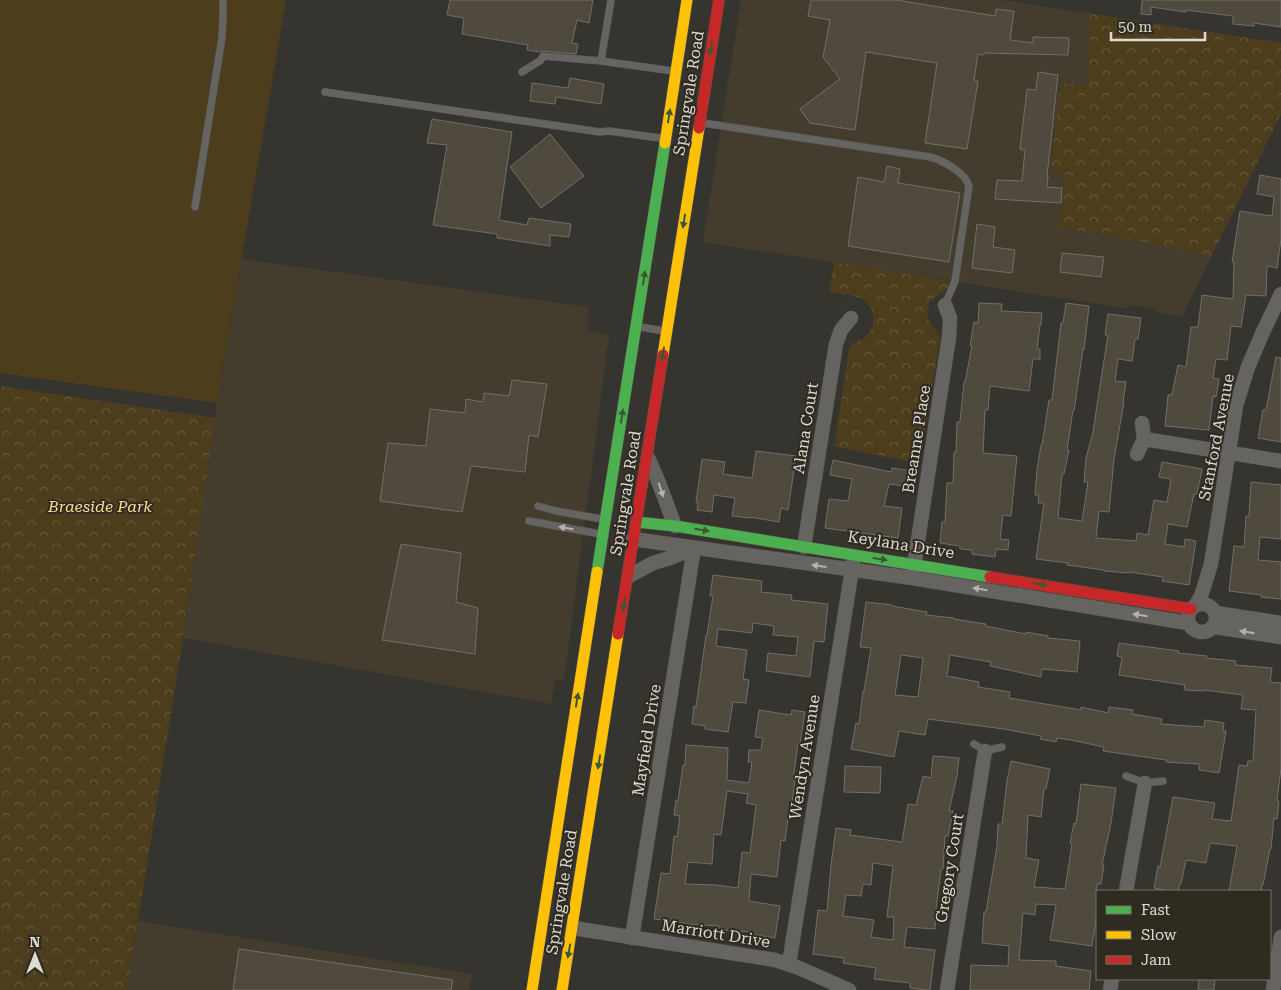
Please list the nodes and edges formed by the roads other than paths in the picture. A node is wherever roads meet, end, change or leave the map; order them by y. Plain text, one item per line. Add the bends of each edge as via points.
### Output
1 (223, 0) edge
2 (610, 0) edge
3 (687, 0) edge
4 (719, 0) edge
5 (601, 61) junction
6 (676, 71) junction
7 (522, 72) dead end
8 (326, 92) dead end
9 (700, 122) junction
10 (665, 139) junction
11 (195, 206) dead end
12 (1281, 294) edge
13 (946, 305) joint
14 (851, 318) dead end
15 (636, 326) junction
16 (666, 331) junction
17 (1142, 423) dead end
18 (1144, 439) junction
19 (1229, 453) junction
20 (1138, 454) dead end
21 (647, 455) junction
22 (1281, 461) edge
23 (538, 506) dead end
24 (609, 520) junction
25 (528, 521) dead end
26 (632, 522) junction
27 (675, 526) junction
28 (617, 536) junction
29 (804, 547) junction
30 (694, 548) junction
31 (854, 555) junction
32 (914, 564) junction
33 (1211, 564) junction
34 (852, 570) junction
35 (628, 576) junction
36 (912, 578) junction
37 (1192, 612) junction
38 (1214, 616) junction
39 (1281, 623) edge
40 (1281, 638) edge
41 (1002, 747) dead end
42 (980, 748) joint
43 (1126, 776) dead end
44 (1163, 780) dead end
45 (1145, 783) junction
46 (1126, 890) edge
47 (573, 928) junction
48 (1281, 937) edge
49 (632, 938) junction
50 (788, 964) junction
51 (532, 990) edge
52 (562, 990) edge
53 (849, 990) edge
54 (947, 990) edge
55 (1273, 990) edge

1 - 11 lane via 222,37
2 - 5 lane
3 - 6 main road, Springvale Road
4 -> 9 main road, Springvale Road
5 - 6 lane
5 - 7 lane via 543,56
10 -> 6 main road, Springvale Road
8 - 10 lane
9 - 13 lane via 930,157 959,172 969,186 955,280
9 -> 16 main road, Springvale Road
15 -> 10 main road, Springvale Road
12 - 19 street, Stanford Avenue via 1248,367 1236,406
13 - 32 street, Breanne Place via 950,318 949,337
14 - 29 street, Alana Court via 844,324 836,344
15 - 16 lane
24 -> 15 main road, Springvale Road
16 -> 21 main road, Springvale Road
17 - 18 street
18 - 19 street
18 - 20 street
19 - 22 street
19 - 33 street, Stanford Avenue
21 - 26 main road, Springvale Road
21 -> 27 street
23 - 24 lane
24 - 28 main road, Springvale Road
28 -> 25 lane
26 - 27 main road, Keylana Drive
26 - 28 main road, Springvale Road
27 -> 29 main road, Keylana Drive
28 - 30 street, Keylana Drive
28 - 35 main road, Springvale Road
51 -> 28 main road, Springvale Road
29 - 31 main road, Keylana Drive
34 -> 30 street, Keylana Drive
30 - 35 street
30 - 49 street, Mayfield Drive
31 -> 32 main road, Keylana Drive
31 - 34 street, Wendyn Avenue
32 - 36 street, Breanne Place
32 -> 37 main road, Keylana Drive
33 - 37 street, Stanford Avenue
33 - 38 street, Stanford Avenue
34 - 36 street, Keylana Drive
34 - 50 street, Wendyn Avenue
35 -> 47 main road, Springvale Road
37 -> 36 street, Keylana Drive
37 - 38 street via 1204,604
37 - 38 street via 1190,627 1198,632 1207,632
38 - 39 street
40 -> 38 street
41 - 42 lane
42 - 54 street, Gregory Court
43 - 45 lane
44 - 45 lane
45 - 46 street
47 - 49 street, Marriott Drive
47 -> 52 main road, Springvale Road
48 - 55 street
49 - 50 street, Marriott Drive
50 - 53 street, Marriott Drive

